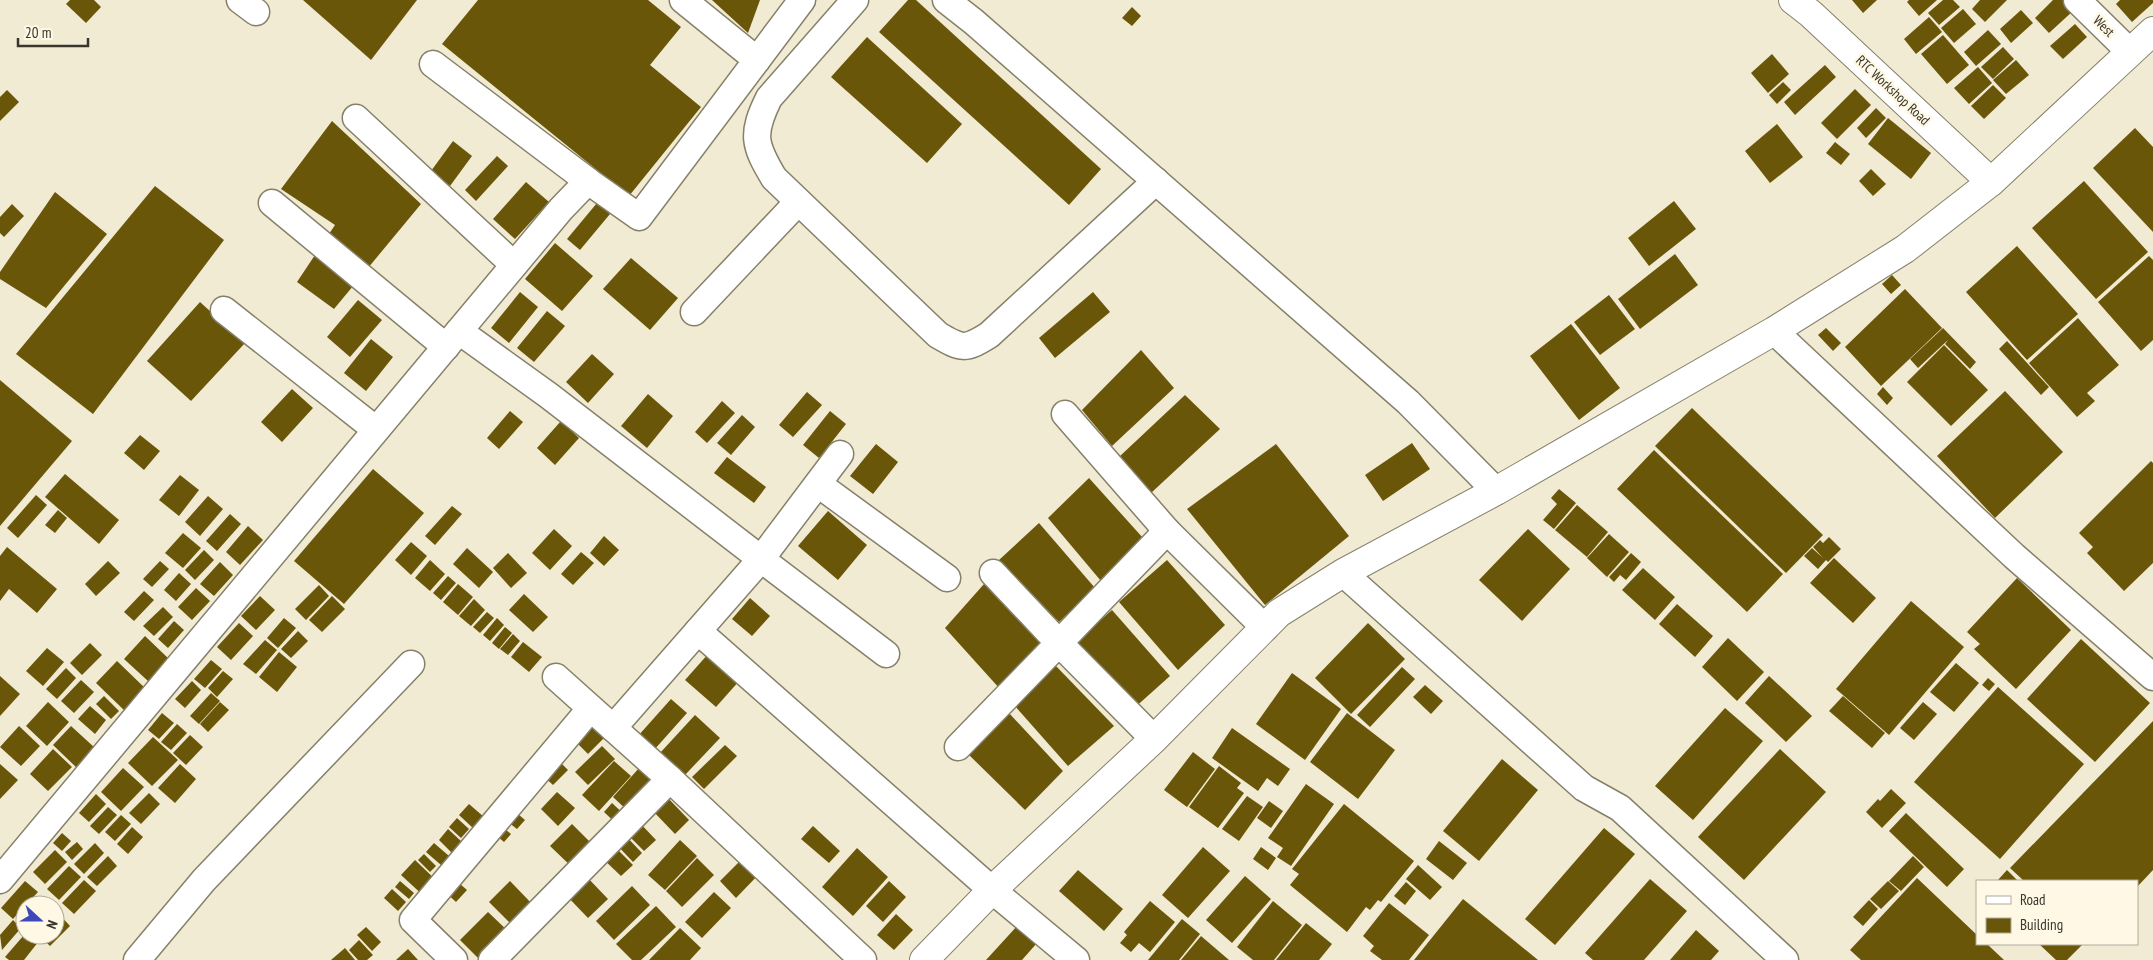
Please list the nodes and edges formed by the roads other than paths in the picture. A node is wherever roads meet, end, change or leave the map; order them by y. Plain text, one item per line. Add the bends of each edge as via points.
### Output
1 (683, 0) edge
2 (802, 0) edge
3 (855, 0) edge
4 (946, 0) edge
5 (2077, 0) edge
6 (1809, 5) edge
7 (2153, 31) edge
8 (2130, 52) junction
9 (757, 60) junction
10 (433, 64) dead end
11 (356, 118) dead end
12 (588, 181) junction
13 (1156, 181) junction
14 (1991, 182) junction
15 (272, 202) dead end
16 (798, 202) junction
17 (514, 264) junction
18 (224, 310) dead end
19 (694, 312) dead end
20 (1774, 331) junction
21 (453, 339) junction
22 (1064, 414) dead end
23 (375, 429) junction
24 (840, 454) dead end
25 (818, 484) junction
26 (1496, 491) junction
27 (1167, 531) junction
28 (761, 559) junction
29 (993, 573) dead end
30 (1343, 574) junction
31 (947, 578) dead end
32 (1264, 628) junction
33 (698, 631) junction
34 (1059, 643) junction
35 (886, 654) dead end
36 (411, 664) dead end
37 (556, 677) dead end
38 (2153, 677) edge
39 (590, 708) junction
40 (613, 728) junction
41 (1154, 739) junction
42 (958, 747) dead end
43 (670, 780) junction
44 (0, 880) edge
45 (992, 890) junction
46 (137, 960) edge
47 (454, 960) edge
48 (492, 960) edge
49 (863, 960) edge
50 (924, 960) edge
51 (1076, 960) edge
52 (1785, 960) edge

1 - 9 street
2 - 9 street
3 - 16 street via 769,98 760,116 756,137 760,154 774,178
4 - 13 street
5 - 8 street, West
6 - 14 street, RTC Workshop Road
7 - 8 street
8 - 14 street
9 - 12 street via 639,217
10 - 12 street
11 - 17 street
12 - 17 street
13 - 16 street via 989,336 972,345 957,346 938,335
13 - 26 street via 1408,402
14 - 20 street via 1905,249
15 - 21 street
16 - 19 street
17 - 21 street
18 - 23 street
20 - 26 street
20 - 38 street via 2014,556
21 - 23 street
21 - 28 street via 548,395
22 - 27 street
23 - 44 street
24 - 25 street
25 - 28 street
25 - 31 street
26 - 30 street
27 - 32 street
27 - 34 street
28 - 33 street
28 - 35 street
29 - 34 street
30 - 32 street via 1279,614
30 - 52 street via 1584,788 1620,808
32 - 41 street
33 - 40 street
33 - 45 street
34 - 41 street
34 - 42 street
36 - 46 street via 204,880
37 - 39 street
39 - 40 street
39 - 47 street via 413,920
40 - 43 street
41 - 45 street
43 - 48 street
43 - 49 street
45 - 50 street
45 - 51 street

